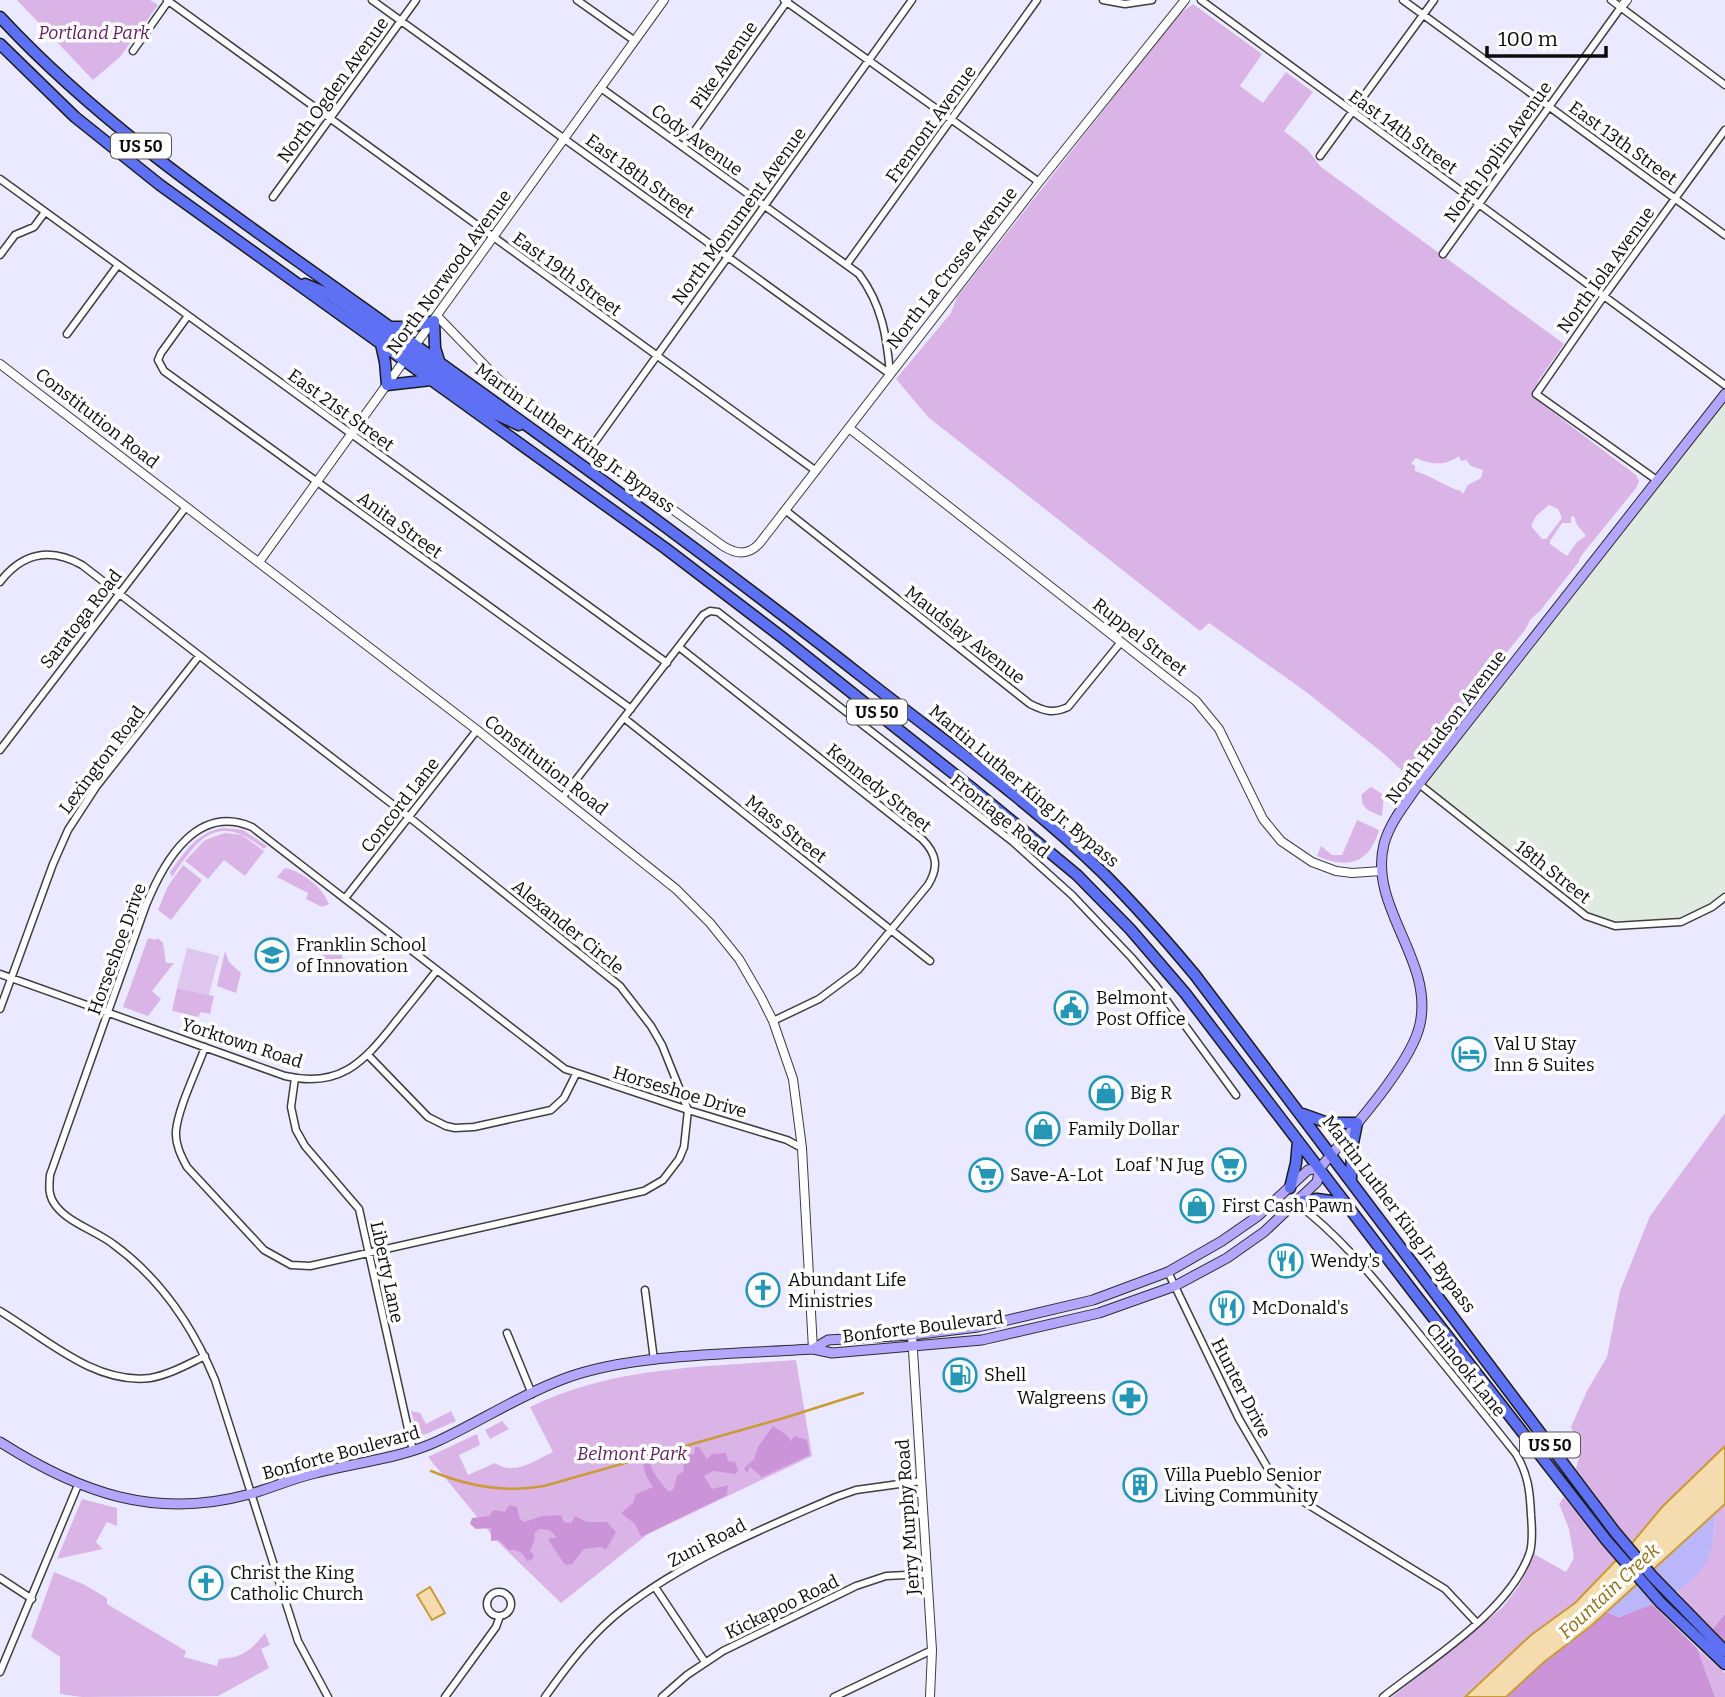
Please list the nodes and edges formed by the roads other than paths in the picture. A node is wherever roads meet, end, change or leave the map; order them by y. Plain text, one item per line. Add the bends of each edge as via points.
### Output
1 (168, 0) edge
2 (372, 0) edge
3 (416, 0) edge
4 (577, 0) edge
5 (664, 0) edge
6 (912, 0) edge
7 (1037, 0) edge
8 (1103, 0) edge
9 (1152, 0) edge
10 (1185, 0) edge
11 (1201, 0) edge
12 (1403, 0) edge
13 (1434, 0) edge
14 (1611, 0) edge
15 (786, 1) edge
16 (1624, 4) edge
17 (1423, 15) junction
18 (0, 18) edge
19 (401, 21) junction
20 (635, 41) junction
21 (0, 44) edge
22 (133, 51) dead end
23 (869, 60) junction
24 (1725, 85) edge
25 (601, 88) junction
26 (1550, 107) junction
27 (1352, 112) junction
28 (330, 120) junction
29 (951, 120) junction
30 (1725, 130) edge
31 (565, 139) junction
32 (683, 147) junction
33 (1320, 156) dead end
34 (0, 179) edge
35 (1039, 182) junction
36 (273, 197) dead end
37 (1675, 198) junction
38 (764, 206) junction
39 (1479, 206) junction
40 (46, 212) junction
41 (1725, 235) edge
42 (494, 238) junction
43 (0, 254) edge
44 (1443, 254) dead end
45 (727, 257) junction
46 (847, 264) junction
47 (118, 265) junction
48 (284, 275) junction
49 (1604, 296) junction
50 (187, 317) junction
51 (436, 318) junction
52 (390, 327) junction
53 (67, 334) dead end
54 (381, 344) junction
55 (410, 353) junction
56 (656, 356) junction
57 (439, 361) junction
58 (0, 364) edge
59 (890, 374) junction
60 (431, 380) junction
61 (387, 385) junction
62 (1725, 385) edge
63 (1725, 394) edge
64 (849, 428) junction
65 (351, 435) junction
66 (540, 435) junction
67 (590, 449) junction
68 (816, 471) junction
69 (1658, 481) junction
70 (317, 482) junction
71 (186, 507) junction
72 (785, 510) junction
73 (258, 562) junction
74 (0, 582) edge
75 (119, 593) junction
76 (1121, 642) junction
77 (679, 647) junction
78 (200, 656) junction
79 (667, 663) junction
80 (631, 709) junction
81 (624, 718) junction
82 (477, 730) junction
83 (0, 750) edge
84 (1419, 784) junction
85 (562, 798) junction
86 (409, 817) junction
87 (1381, 871) junction
88 (346, 897) junction
89 (1725, 897) edge
90 (892, 931) junction
91 (930, 961) dead end
92 (437, 970) junction
93 (0, 974) edge
94 (11, 978) junction
95 (0, 1009) edge
96 (109, 1012) junction
97 (773, 1021) junction
98 (205, 1048) junction
99 (368, 1055) junction
100 (576, 1074) junction
101 (295, 1078) junction
102 (1236, 1094) dead end
103 (688, 1110) junction
104 (1300, 1112) junction
105 (1357, 1123) junction
106 (1298, 1141) junction
107 (802, 1148) junction
108 (1331, 1154) junction
109 (1320, 1168) junction
110 (1351, 1180) junction
111 (1290, 1188) junction
112 (1295, 1202) junction
113 (1345, 1203) junction
114 (369, 1253) junction
115 (1168, 1272) junction
116 (1175, 1286) junction
117 (645, 1290) dead end
118 (0, 1311) edge
119 (507, 1333) dead end
120 (912, 1335) junction
121 (913, 1345) junction
122 (813, 1349) junction
123 (205, 1356) junction
124 (654, 1360) junction
125 (532, 1394) junction
126 (0, 1442) edge
127 (414, 1451) junction
128 (921, 1481) junction
129 (78, 1485) junction
130 (250, 1494) junction
131 (1611, 1536) junction
132 (927, 1574) junction
133 (0, 1578) edge
134 (655, 1587) junction
135 (32, 1598) junction
136 (500, 1616) dead end
137 (1477, 1623) junction
138 (1704, 1639) junction
139 (932, 1650) junction
140 (1725, 1651) edge
141 (705, 1662) junction
142 (1725, 1664) edge
143 (0, 1672) edge
144 (326, 1694) edge
145 (317, 1697) edge
146 (445, 1697) edge
147 (545, 1697) edge
148 (662, 1697) edge
149 (834, 1697) edge
150 (930, 1697) edge
151 (1383, 1697) edge

1 - 22 street
1 - 28 street, East 19th Street
2 - 19 street, East 18th Street
3 - 19 street, North Ogden Avenue
4 - 20 street
5 - 20 street, North Norwood Avenue
6 - 23 street, North Monument Avenue
7 - 29 street, Fremont Avenue
8 - 9 street via 1125,4
10 - 35 street, North La Crosse Avenue
11 - 27 street, East 14th Street
12 - 17 street, East 13th Street
13 - 17 street
14 - 16 street
15 - 23 street
15 - 32 street, Pike Avenue
16 - 24 street
16 - 26 street, North Joplin Avenue
17 - 26 street, East 13th Street
17 - 27 street
18 - 52 highway, Martin Luther King Jr. Bypass / US 50 via 126,135
19 - 28 street, North Ogden Avenue
19 - 31 street, East 18th Street
20 - 25 street, North Norwood Avenue
21 - 48 highway, Martin Luther King Jr. Bypass / US 50 via 104,141
23 - 29 street
23 - 38 street, North Monument Avenue
25 - 31 street, North Norwood Avenue
25 - 32 street, Cody Avenue
26 - 37 street, East 13th Street
26 - 39 street, North Joplin Avenue
27 - 33 street
27 - 39 street, East 14th Street
28 - 36 street, North Ogden Avenue
28 - 42 street, East 19th Street
29 - 35 street
29 - 46 street, Fremont Avenue
30 - 37 street, North Iola Avenue
31 - 42 street, North Norwood Avenue
31 - 45 street, East 18th Street
32 - 38 street, Cody Avenue
34 - 40 street, East 21st Street
35 - 59 street, North La Crosse Avenue
37 - 41 street, East 13th Street
37 - 49 street, North Iola Avenue
38 - 45 street, North Monument Avenue
38 - 46 street, Cody Avenue
39 - 44 street, North Joplin Avenue
39 - 49 street, East 14th Street
40 - 43 street via 34,227 15,235
40 - 47 street, East 21st Street
42 - 51 street, North Norwood Avenue
42 - 56 street, East 19th Street
45 - 56 street, North Monument Avenue
45 - 59 street, East 18th Street
46 - 59 street, Cody Avenue via 859,274 879,309 888,341
47 - 50 street, East 21st Street
47 - 53 street
48 - 54 highway, Martin Luther King Jr. Bypass / US 50
48 - 55 highway via 329,294
49 - 62 street, East 14th Street
49 - 69 street, North Iola Avenue via 1536,394
50 - 65 street, East 21st Street
50 - 70 street, Anita Street via 158,360 164,371
51 - 52 highway via 411,327
51 - 55 street, North Norwood Avenue
51 - 57 highway
51 - 67 street via 510,390
52 - 55 highway, Martin Luther King Jr. Bypass / US 50
54 - 55 highway, Martin Luther King Jr. Bypass / US 50
54 - 61 highway
55 - 57 highway, Martin Luther King Jr. Bypass / US 50
55 - 60 highway, Martin Luther King Jr. Bypass / US 50
55 - 61 street, North Norwood Avenue
55 - 66 highway via 493,413
56 - 67 street, North Monument Avenue
56 - 68 street, East 19th Street
57 - 66 highway, Martin Luther King Jr. Bypass / US 50
58 - 71 street, Constitution Road
59 - 64 street, North La Crosse Avenue
60 - 61 highway
60 - 106 highway, Martin Luther King Jr. Bypass / US 50 via 783,638 1057,858 1161,965
61 - 65 street, North Norwood Avenue
63 - 69 main road, North Hudson Avenue
64 - 68 street, North La Crosse Avenue
64 - 76 street, Ruppel Street
65 - 70 street, North Norwood Avenue
65 - 79 street, East 21st Street
66 - 104 highway, Martin Luther King Jr. Bypass / US 50 via 784,615 1080,852 1171,946
67 - 72 street, North La Crosse Avenue via 723,546 744,553 754,548
68 - 72 street, North La Crosse Avenue
69 - 84 main road, North Hudson Avenue
70 - 73 street, North Norwood Avenue
70 - 80 street, Anita Street
71 - 73 street, Constitution Road
71 - 75 street, Saratoga Road
72 - 76 street, Maudslay Avenue via 1039,709 1049,712 1068,707
73 - 82 street, Constitution Road
74 - 75 street, Alexander Circle via 28,558 60,555 82,565
75 - 78 street, Alexander Circle
75 - 83 street, Saratoga Road
76 - 87 street, Ruppel Street via 1196,701 1219,729 1263,819 1281,841 1312,862 1336,871
77 - 79 street
77 - 90 street, Kennedy Street via 928,845 936,859 935,873
77 - 102 street, Frontage Road via 703,615 713,610 1004,835 1132,957
78 - 86 street, Alexander Circle
78 - 94 street, Lexington Road via 68,830
79 - 80 street
80 - 81 street
81 - 85 street
81 - 90 street, Mass Street
82 - 85 street, Constitution Road
82 - 86 street, Concord Lane
84 - 87 main road, North Hudson Avenue via 1393,821
84 - 89 street, 18th Street via 1586,916 1615,926 1681,922
85 - 97 street, Constitution Road via 676,889 710,923 744,968
86 - 88 street, Concord Lane
86 - 103 street, Alexander Circle via 620,986 652,1026
87 - 105 main road, North Hudson Avenue via 1419,983 1420,1024 1411,1048
88 - 92 street, Horseshoe Drive
88 - 96 street, Horseshoe Drive via 252,827 231,820 204,826 188,838 158,878
90 - 91 street, Mass Street
90 - 97 street, Kennedy Street via 869,960 833,991
92 - 99 street, Yorktown Road
92 - 100 street, Horseshoe Drive via 554,1062
93 - 94 street, Yorktown Road
94 - 95 street, Lexington Road
94 - 96 street, Yorktown Road
96 - 98 street, Yorktown Road
96 - 123 street, Horseshoe Drive via 48,1191 64,1214 125,1253 165,1294
97 - 107 street, Constitution Road via 793,1079
98 - 101 street, Yorktown Road
98 - 114 street, Alexander Circle via 176,1130 187,1167 264,1250 281,1262 310,1266
99 - 100 street via 428,1117 455,1128 551,1110 564,1098
99 - 101 street, Yorktown Road via 338,1075
100 - 103 street, Horseshoe Drive
101 - 114 street, Liberty Lane via 291,1107 296,1130 357,1204
103 - 107 street, Horseshoe Drive
103 - 114 street, Alexander Circle via 679,1159 663,1180 644,1191
104 - 105 highway via 1328,1123
104 - 108 highway, Martin Luther King Jr. Bypass / US 50
105 - 108 main road, North Hudson Avenue
105 - 110 highway
106 - 109 highway, Martin Luther King Jr. Bypass / US 50
106 - 111 highway
107 - 122 street, Constitution Road
108 - 109 main road, Bonforte Boulevard
108 - 110 highway, Martin Luther King Jr. Bypass / US 50
109 - 111 main road, Bonforte Boulevard via 1308,1170
109 - 112 main road, Bonforte Boulevard via 1317,1182
109 - 113 highway, Martin Luther King Jr. Bypass / US 50
110 - 131 highway, Martin Luther King Jr. Bypass / US 50
111 - 115 main road, Bonforte Boulevard via 1239,1231
112 - 113 highway
112 - 116 main road, Bonforte Boulevard via 1227,1258
112 - 137 street, Chinook Lane via 1348,1248 1526,1471 1530,1551 1501,1601
113 - 131 highway, Martin Luther King Jr. Bypass / US 50
114 - 127 street, Liberty Lane
115 - 116 street, Hunter Drive
115 - 120 main road, Bonforte Boulevard via 1075,1304
116 - 121 main road, Bonforte Boulevard via 1077,1318 982,1340
116 - 137 street, Hunter Drive via 1239,1419 1273,1477 1298,1499 1446,1589
117 - 124 street
118 - 123 street via 93,1370 111,1376 151,1378
119 - 125 street
120 - 121 street, Jerry Murphy Road
120 - 122 main road, Bonforte Boulevard via 828,1340
121 - 122 main road, Bonforte Boulevard via 832,1353
121 - 128 street, Jerry Murphy Road
122 - 124 main road, Bonforte Boulevard
123 - 130 street, Horseshoe Drive
124 - 125 main road, Bonforte Boulevard via 566,1378
125 - 127 main road, Bonforte Boulevard
126 - 129 main road, Bonforte Boulevard
127 - 130 main road, Bonforte Boulevard via 317,1472
128 - 132 street, Jerry Murphy Road
128 - 134 street, Zuni Road via 835,1497
129 - 130 main road, Bonforte Boulevard via 162,1503 205,1503
129 - 135 street
130 - 144 street, Horseshoe Drive via 298,1641
131 - 138 highway, Martin Luther King Jr. Bypass / US 50
132 - 139 street, Jerry Murphy Road
132 - 141 street, Kickapoo Road via 875,1578
133 - 135 street
134 - 141 street
134 - 147 street, Zuni Road via 621,1610 587,1643
135 - 143 street
136 - 146 street
137 - 151 street, Chinook Lane
138 - 140 highway, Martin Luther King Jr. Bypass / US 50
138 - 142 highway, Martin Luther King Jr. Bypass / US 50
139 - 149 street
139 - 150 street, Jerry Murphy Road
141 - 148 street, Kickapoo Road
144 - 145 street

